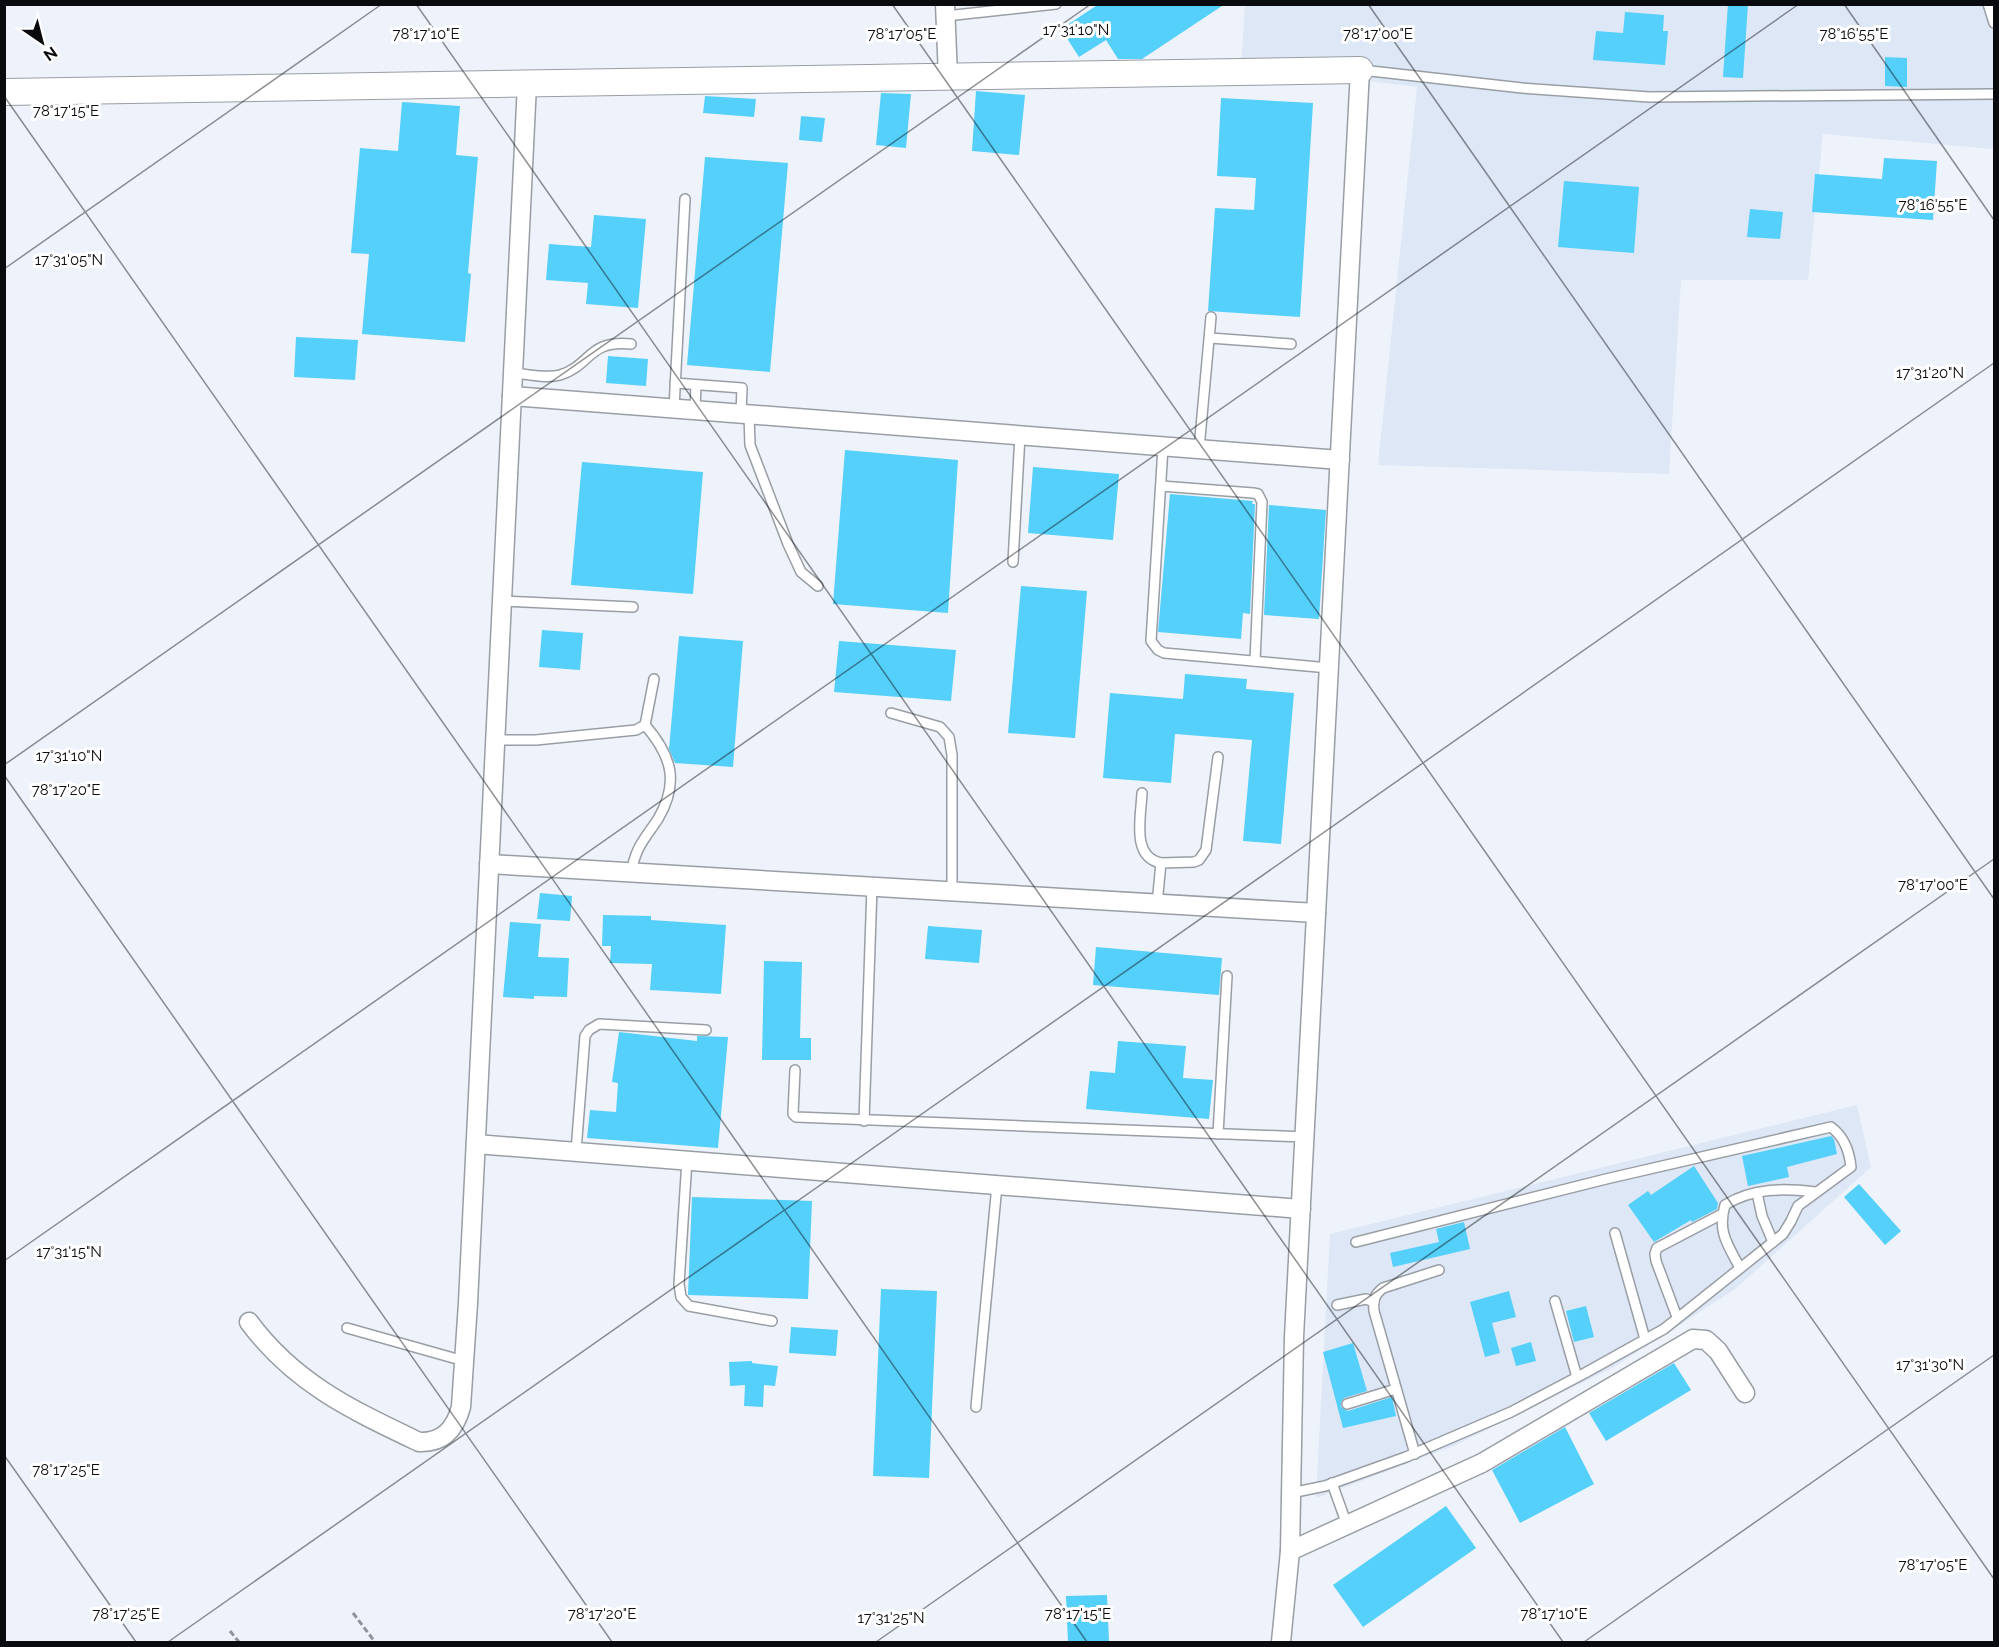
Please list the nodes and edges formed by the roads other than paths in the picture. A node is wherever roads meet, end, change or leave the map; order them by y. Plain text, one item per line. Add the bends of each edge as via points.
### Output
1 (1056, 4) edge
2 (1988, 4) edge
3 (946, 10) edge
4 (1995, 23) edge
5 (1360, 70) junction
6 (948, 77) junction
7 (527, 84) junction
8 (4, 92) edge
9 (1995, 94) edge
10 (685, 199) dead end
11 (1211, 317) dead end
12 (1210, 338) junction
13 (631, 344) dead end
14 (1291, 344) dead end
15 (513, 373) junction
16 (675, 383) junction
17 (696, 385) junction
18 (512, 396) junction
19 (674, 408) junction
20 (695, 410) junction
21 (745, 414) junction
22 (1020, 435) junction
23 (1163, 447) junction
24 (1199, 449) junction
25 (1340, 460) junction
26 (1161, 486) junction
27 (1013, 562) dead end
28 (818, 586) dead end
29 (502, 601) junction
30 (633, 607) dead end
31 (1255, 661) junction
32 (1329, 668) junction
33 (654, 679) dead end
34 (891, 713) dead end
35 (645, 725) junction
36 (495, 740) junction
37 (1218, 757) dead end
38 (1142, 793) dead end
39 (1161, 863) junction
40 (489, 864) junction
41 (631, 873) junction
42 (872, 887) junction
43 (952, 892) junction
44 (1157, 904) junction
45 (1316, 913) junction
46 (1227, 976) dead end
47 (706, 1030) dead end
48 (795, 1070) dead end
49 (864, 1121) junction
50 (1218, 1134) junction
51 (1305, 1137) junction
52 (476, 1143) junction
53 (576, 1151) junction
54 (687, 1160) junction
55 (997, 1185) junction
56 (1815, 1192) junction
57 (1757, 1193) junction
58 (1301, 1209) junction
59 (1722, 1214) junction
60 (1616, 1233) dead end
61 (1356, 1242) dead end
62 (1773, 1242) junction
63 (1740, 1268) junction
64 (1439, 1270) dead end
65 (1555, 1300) dead end
66 (1374, 1302) junction
67 (1337, 1305) dead end
68 (1677, 1317) junction
69 (772, 1321) dead end
70 (249, 1322) dead end
71 (347, 1328) dead end
72 (1645, 1339) junction
73 (464, 1361) junction
74 (1576, 1377) junction
75 (1396, 1389) junction
76 (1745, 1393) dead end
77 (1347, 1404) dead end
78 (976, 1407) dead end
79 (1415, 1454) junction
80 (1332, 1483) junction
81 (1291, 1493) junction
82 (1347, 1525) junction
83 (1290, 1551) junction
84 (1281, 1642) edge

1 - 3 lane
2 - 4 lane
3 - 6 street
5 - 6 street
5 - 9 lane via 1649,97
5 - 25 street
6 - 7 street
7 - 8 street
7 - 15 street
10 - 16 lane
11 - 12 lane
12 - 14 lane
12 - 24 lane
13 - 15 lane via 614,342 599,347 577,365 553,377
15 - 18 street
16 - 17 lane
16 - 19 lane
17 - 20 lane
17 - 21 lane via 742,388
18 - 19 street
18 - 29 street
19 - 20 street
20 - 21 street
21 - 22 street
21 - 28 lane via 750,446 788,544 801,572
22 - 23 street
22 - 27 lane
23 - 24 street
23 - 26 lane
24 - 25 street
25 - 32 street
26 - 31 lane via 1154,646 1164,652
26 - 31 lane via 1253,493 1261,498
29 - 30 lane
29 - 36 street
31 - 32 lane
32 - 45 street
33 - 35 lane
34 - 43 lane via 940,727 949,737
35 - 36 lane via 636,730 536,740
35 - 41 lane via 664,752 671,772 670,785 666,803 635,855
36 - 40 street
37 - 39 lane via 1206,850 1194,862
38 - 39 lane via 1142,849 1148,859
39 - 44 lane
40 - 41 street
40 - 52 street
41 - 42 street
42 - 43 street
42 - 49 lane
43 - 44 street
44 - 45 street
45 - 51 street
46 - 50 lane
47 - 53 lane via 599,1024 589,1030 585,1036
48 - 49 lane via 795,1117
49 - 50 lane
50 - 51 lane
51 - 58 street
52 - 53 street
52 - 73 street
53 - 54 street
54 - 55 street
54 - 69 lane via 681,1297 689,1306
55 - 58 street
55 - 78 lane
56 - 57 lane via 1778,1188
56 - 61 lane via 1851,1167 1845,1143 1831,1127
56 - 62 lane via 1798,1206
57 - 59 lane via 1739,1196 1725,1205
57 - 62 lane
58 - 81 street
59 - 63 lane via 1723,1233
59 - 68 lane via 1657,1248 1654,1254
60 - 72 lane
62 - 63 lane
63 - 68 lane
64 - 66 lane via 1383,1288 1376,1293
65 - 74 lane
66 - 67 lane via 1366,1299
66 - 75 lane
68 - 72 lane
70 - 73 street via 265,1344 325,1394 419,1442 441,1439 458,1420
71 - 73 lane
72 - 74 lane
74 - 79 lane via 1511,1412
75 - 77 lane
75 - 79 lane
76 - 82 street via 1718,1351 1706,1340 1693,1340 1482,1463
79 - 80 lane
80 - 81 lane
80 - 82 lane
81 - 83 street
82 - 83 street
83 - 84 street

